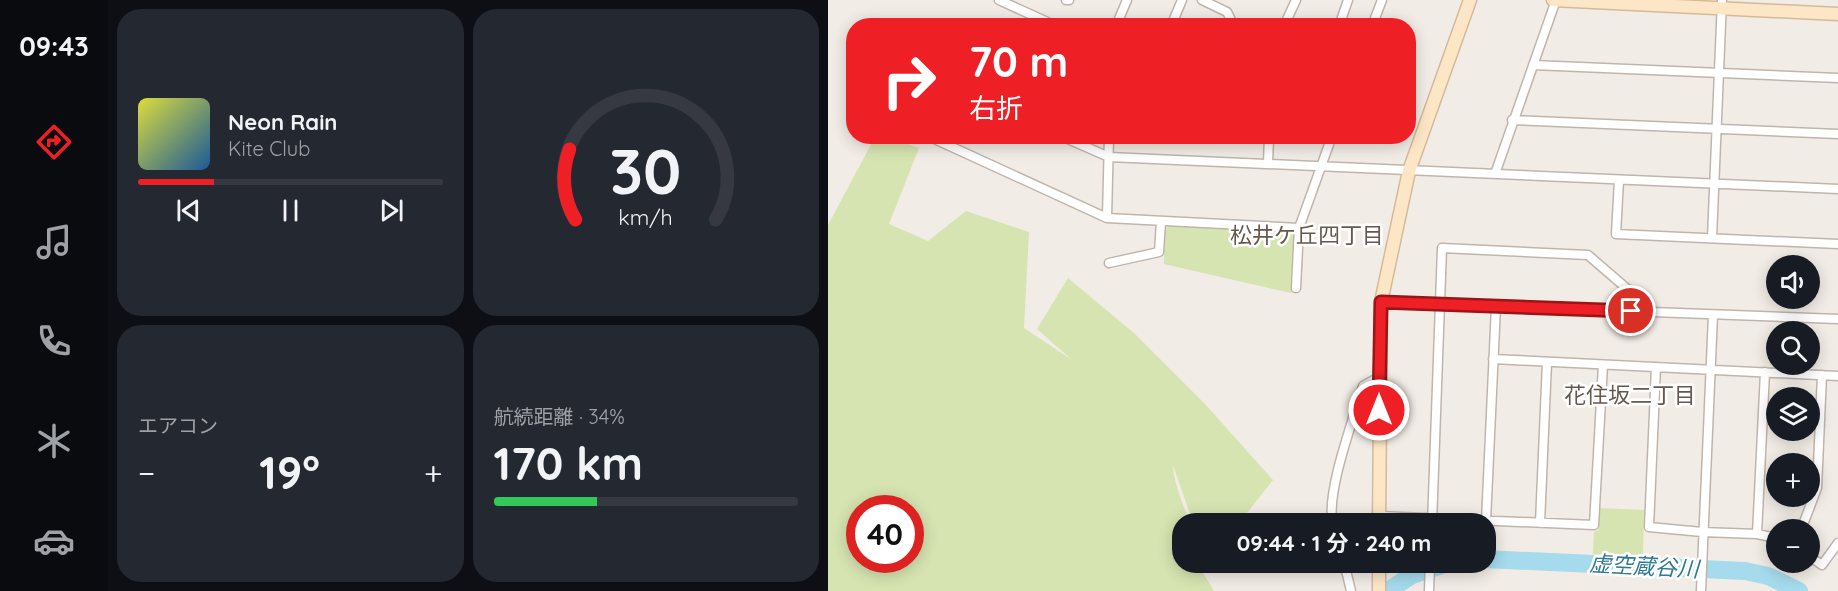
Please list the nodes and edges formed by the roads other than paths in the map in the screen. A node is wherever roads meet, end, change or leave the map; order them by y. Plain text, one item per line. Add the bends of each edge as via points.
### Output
1 (999, 0) edge
2 (1127, 0) edge
3 (1182, 0) edge
4 (1202, 0) edge
5 (1296, 0) edge
6 (1348, 0) edge
7 (1382, 0) edge
8 (1470, 0) edge
9 (1555, 0) edge
10 (1722, 4) edge
11 (1838, 14) edge
12 (1038, 18) edge
13 (1119, 18) edge
14 (1174, 18) edge
15 (1230, 18) edge
16 (1288, 18) edge
17 (1342, 18) edge
18 (1375, 18) edge
19 (1533, 65) junction
20 (1719, 73) junction
21 (1838, 78) edge
22 (1512, 120) junction
23 (1717, 129) junction
24 (1838, 134) edge
25 (945, 144) edge
26 (1078, 144) edge
27 (1109, 144) edge
28 (1269, 144) edge
29 (1329, 144) edge
30 (1109, 158) junction
31 (1268, 164) junction
32 (1321, 167) junction
33 (1409, 171) junction
34 (1495, 174) junction
35 (1619, 180) junction
36 (1714, 184) junction
37 (1838, 189) edge
38 (1107, 218) junction
39 (1161, 221) junction
40 (1299, 228) junction
41 (1712, 238) junction
42 (1838, 243) edge
43 (1109, 263) dead end
44 (1296, 288) dead end
45 (1381, 302) junction
46 (1440, 304) junction
47 (1496, 306) junction
48 (1654, 312) junction
49 (1713, 315) junction
50 (1838, 319) edge
51 (1493, 359) junction
52 (1547, 362) junction
53 (1603, 365) junction
54 (1656, 367) junction
55 (1710, 370) junction
56 (1765, 372) junction
57 (1822, 375) junction
58 (1838, 376) edge
59 (1379, 377) junction
60 (1333, 513) edge
61 (1379, 513) edge
62 (1432, 513) edge
63 (1486, 513) edge
64 (1805, 519) edge
65 (1496, 521) edge
66 (1540, 523) junction
67 (1757, 534) junction
68 (1702, 536) junction
69 (1766, 536) edge
70 (1838, 543) edge
71 (1820, 564) edge
72 (1347, 573) edge
73 (1379, 573) edge
74 (1430, 573) edge
75 (1351, 591) edge
76 (1378, 591) edge
77 (1429, 591) edge
78 (1701, 591) edge

1 - 12 street
2 - 13 street
3 - 14 street
4 - 15 street via 1227,12
5 - 16 street
6 - 17 street
7 - 18 street
8 - 33 street
9 - 10 street
9 - 19 street
10 - 11 street
10 - 20 street
19 - 20 street
19 - 22 street
20 - 21 street
20 - 23 street
22 - 23 street
22 - 34 street
23 - 24 street
23 - 36 street
25 - 38 street
26 - 30 street
27 - 30 street
28 - 31 street
29 - 32 street
30 - 31 street
30 - 38 street
31 - 32 street
32 - 33 street
32 - 40 street
33 - 34 street
33 - 45 street
34 - 35 street
35 - 36 street
35 - 41 street via 1616,234
36 - 37 street
36 - 41 street
38 - 39 street
39 - 40 street
39 - 43 street via 1159,252
40 - 44 street
41 - 42 street
45 - 46 street
45 - 59 street
46 - 47 street
46 - 48 street via 1442,248 1588,255
46 - 62 street
47 - 48 street
47 - 51 street
48 - 49 street
49 - 50 street
49 - 55 street
51 - 52 street
51 - 63 street
52 - 53 street
52 - 66 street
53 - 54 street
53 - 66 street via 1594,525
54 - 55 street
54 - 68 street via 1649,527
55 - 56 street
55 - 68 street
56 - 57 street
56 - 67 street
57 - 58 street
57 - 64 street via 1817,488
59 - 60 street via 1363,386 1335,480
59 - 61 street
65 - 66 street
67 - 68 street
67 - 69 street
68 - 78 street
70 - 71 street
72 - 75 street
73 - 76 street
74 - 77 street

